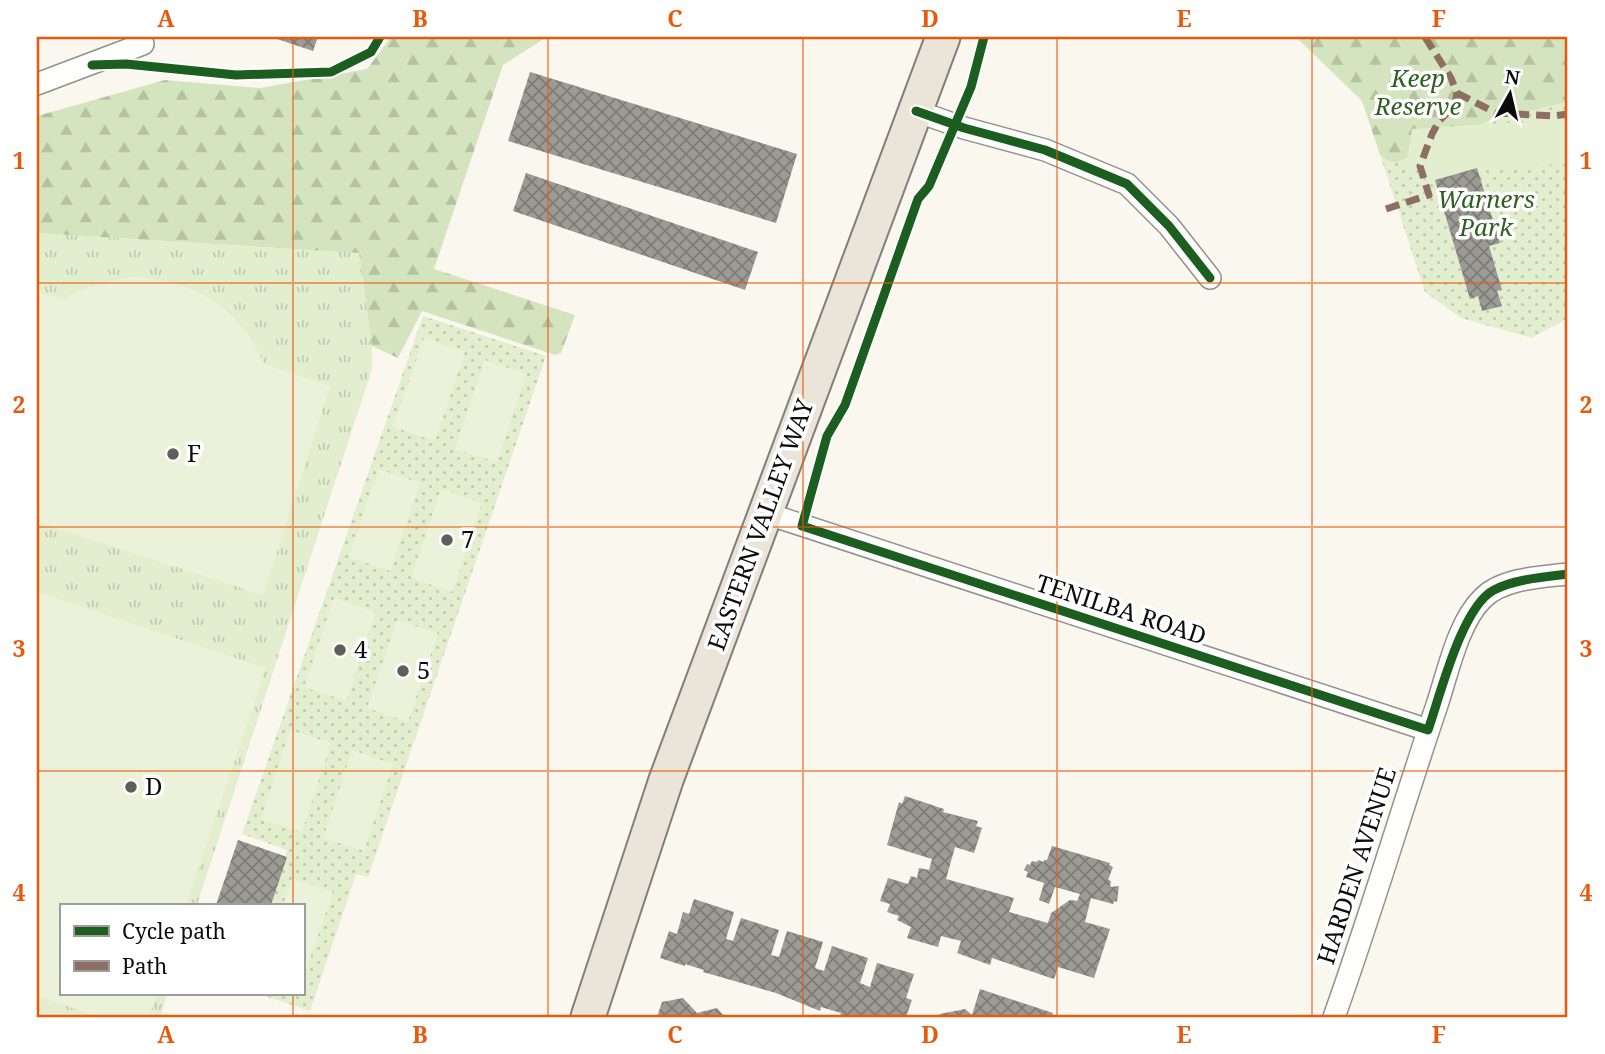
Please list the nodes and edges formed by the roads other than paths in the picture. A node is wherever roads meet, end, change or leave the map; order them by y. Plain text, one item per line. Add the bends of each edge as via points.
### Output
1 (943, 37) edge
2 (142, 44) dead end
3 (37, 84) edge
4 (916, 111) junction
5 (1210, 278) dead end
6 (765, 513) junction
7 (1568, 574) edge
8 (1428, 730) junction
9 (588, 1017) edge
10 (1334, 1017) edge

1 - 4 main road, EASTERN VALLEY WAY
2 - 3 street
4 - 5 street via 1045,150 1127,184 1169,226
4 - 6 main road, EASTERN VALLEY WAY
6 - 8 street, TENILBA ROAD
6 - 9 main road, EASTERN VALLEY WAY via 666,780
7 - 8 street, HARDEN AVENUE via 1516,582 1494,589 1480,600 1461,635
8 - 10 street, HARDEN AVENUE

